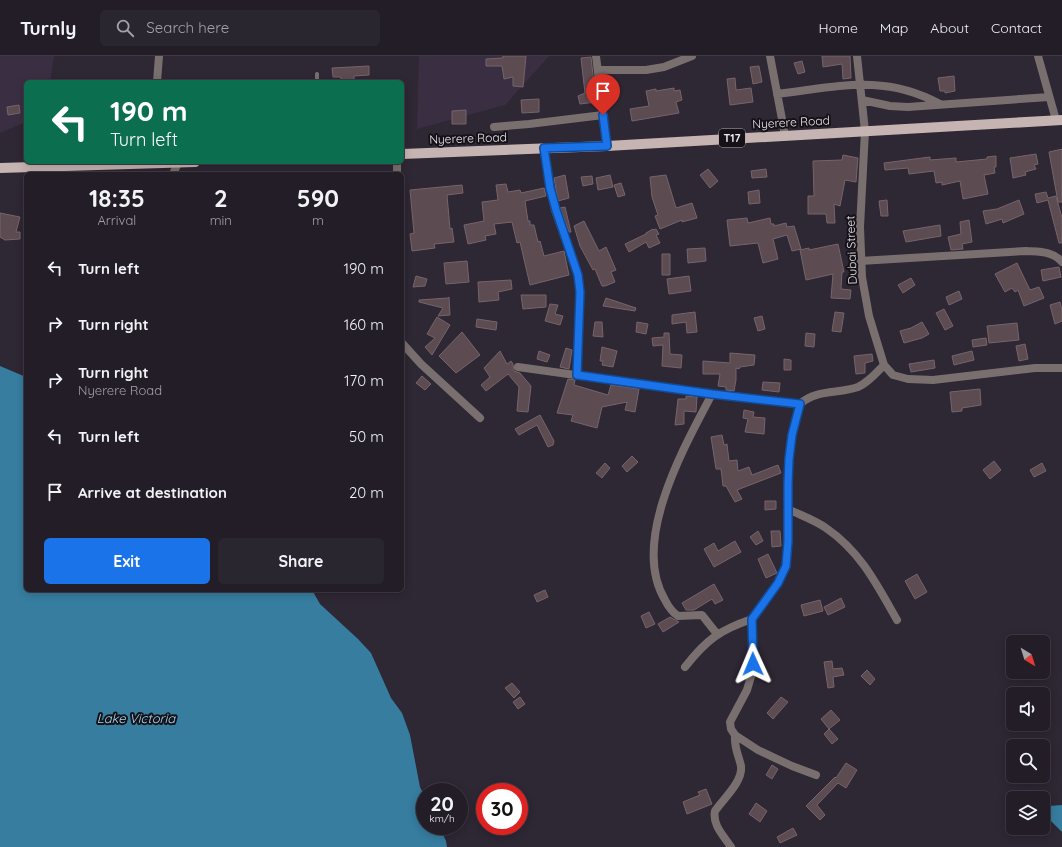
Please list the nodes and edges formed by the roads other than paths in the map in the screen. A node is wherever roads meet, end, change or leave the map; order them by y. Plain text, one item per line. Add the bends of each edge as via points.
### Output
1 (158, 56) edge
2 (596, 56) edge
3 (692, 56) edge
4 (770, 56) edge
5 (857, 56) edge
6 (1038, 56) edge
7 (598, 70) junction
8 (317, 74) dead end
9 (157, 80) edge
10 (317, 80) edge
11 (861, 84) junction
12 (777, 94) junction
13 (1049, 97) junction
14 (862, 100) junction
15 (940, 104) junction
16 (603, 115) junction
17 (1059, 120) edge
18 (494, 127) dead end
19 (865, 131) junction
20 (785, 135) junction
21 (607, 146) junction
22 (544, 148) junction
23 (404, 154) edge
24 (119, 164) edge
25 (0, 168) edge
26 (860, 261) junction
27 (1062, 262) edge
28 (404, 345) edge
29 (884, 365) junction
30 (518, 367) dead end
31 (1062, 368) edge
32 (577, 375) junction
33 (712, 394) junction
34 (800, 404) junction
35 (480, 418) dead end
36 (788, 509) junction
37 (752, 619) junction
38 (897, 620) dead end
39 (717, 634) junction
40 (686, 667) dead end
41 (735, 735) junction
42 (816, 775) dead end
43 (731, 847) edge

1 - 9 street
2 - 7 street
3 - 7 street via 664,67 646,70
4 - 12 street
5 - 11 street, Dubai Street
6 - 13 street
7 - 16 street
8 - 10 lane
11 - 12 street
11 - 14 street, Dubai Street
11 - 15 street via 908,90
12 - 20 street
13 - 15 street
13 - 17 street
14 - 15 street via 908,107
14 - 19 street, Dubai Street
16 - 18 street
16 - 21 street
17 - 19 main road, Nyerere Road / T17
19 - 20 main road, Nyerere Road / T17
19 - 26 street, Dubai Street
20 - 21 main road, Nyerere Road / T17
21 - 22 main road, Nyerere Road / T17
22 - 23 main road, Nyerere Road / T17
22 - 32 street via 550,188 578,275 580,292
24 - 25 main road
26 - 27 street via 1026,251 1051,253
26 - 29 street, Dubai Street via 869,316
28 - 35 street
29 - 31 street via 893,375 908,379 933,380 1035,368
29 - 34 street via 857,387 811,396
30 - 32 street
32 - 33 street
33 - 34 street
33 - 39 street via 686,445 662,504 656,527 654,568 660,592 674,614 702,615
34 - 36 street via 789,459
36 - 37 street via 786,566 778,583
36 - 38 street via 826,528 850,548 867,568
37 - 39 street
37 - 41 street via 752,673 747,690 730,722
39 - 40 street via 706,642
41 - 42 street via 773,758
41 - 43 street via 735,750 741,774 714,811 713,818

